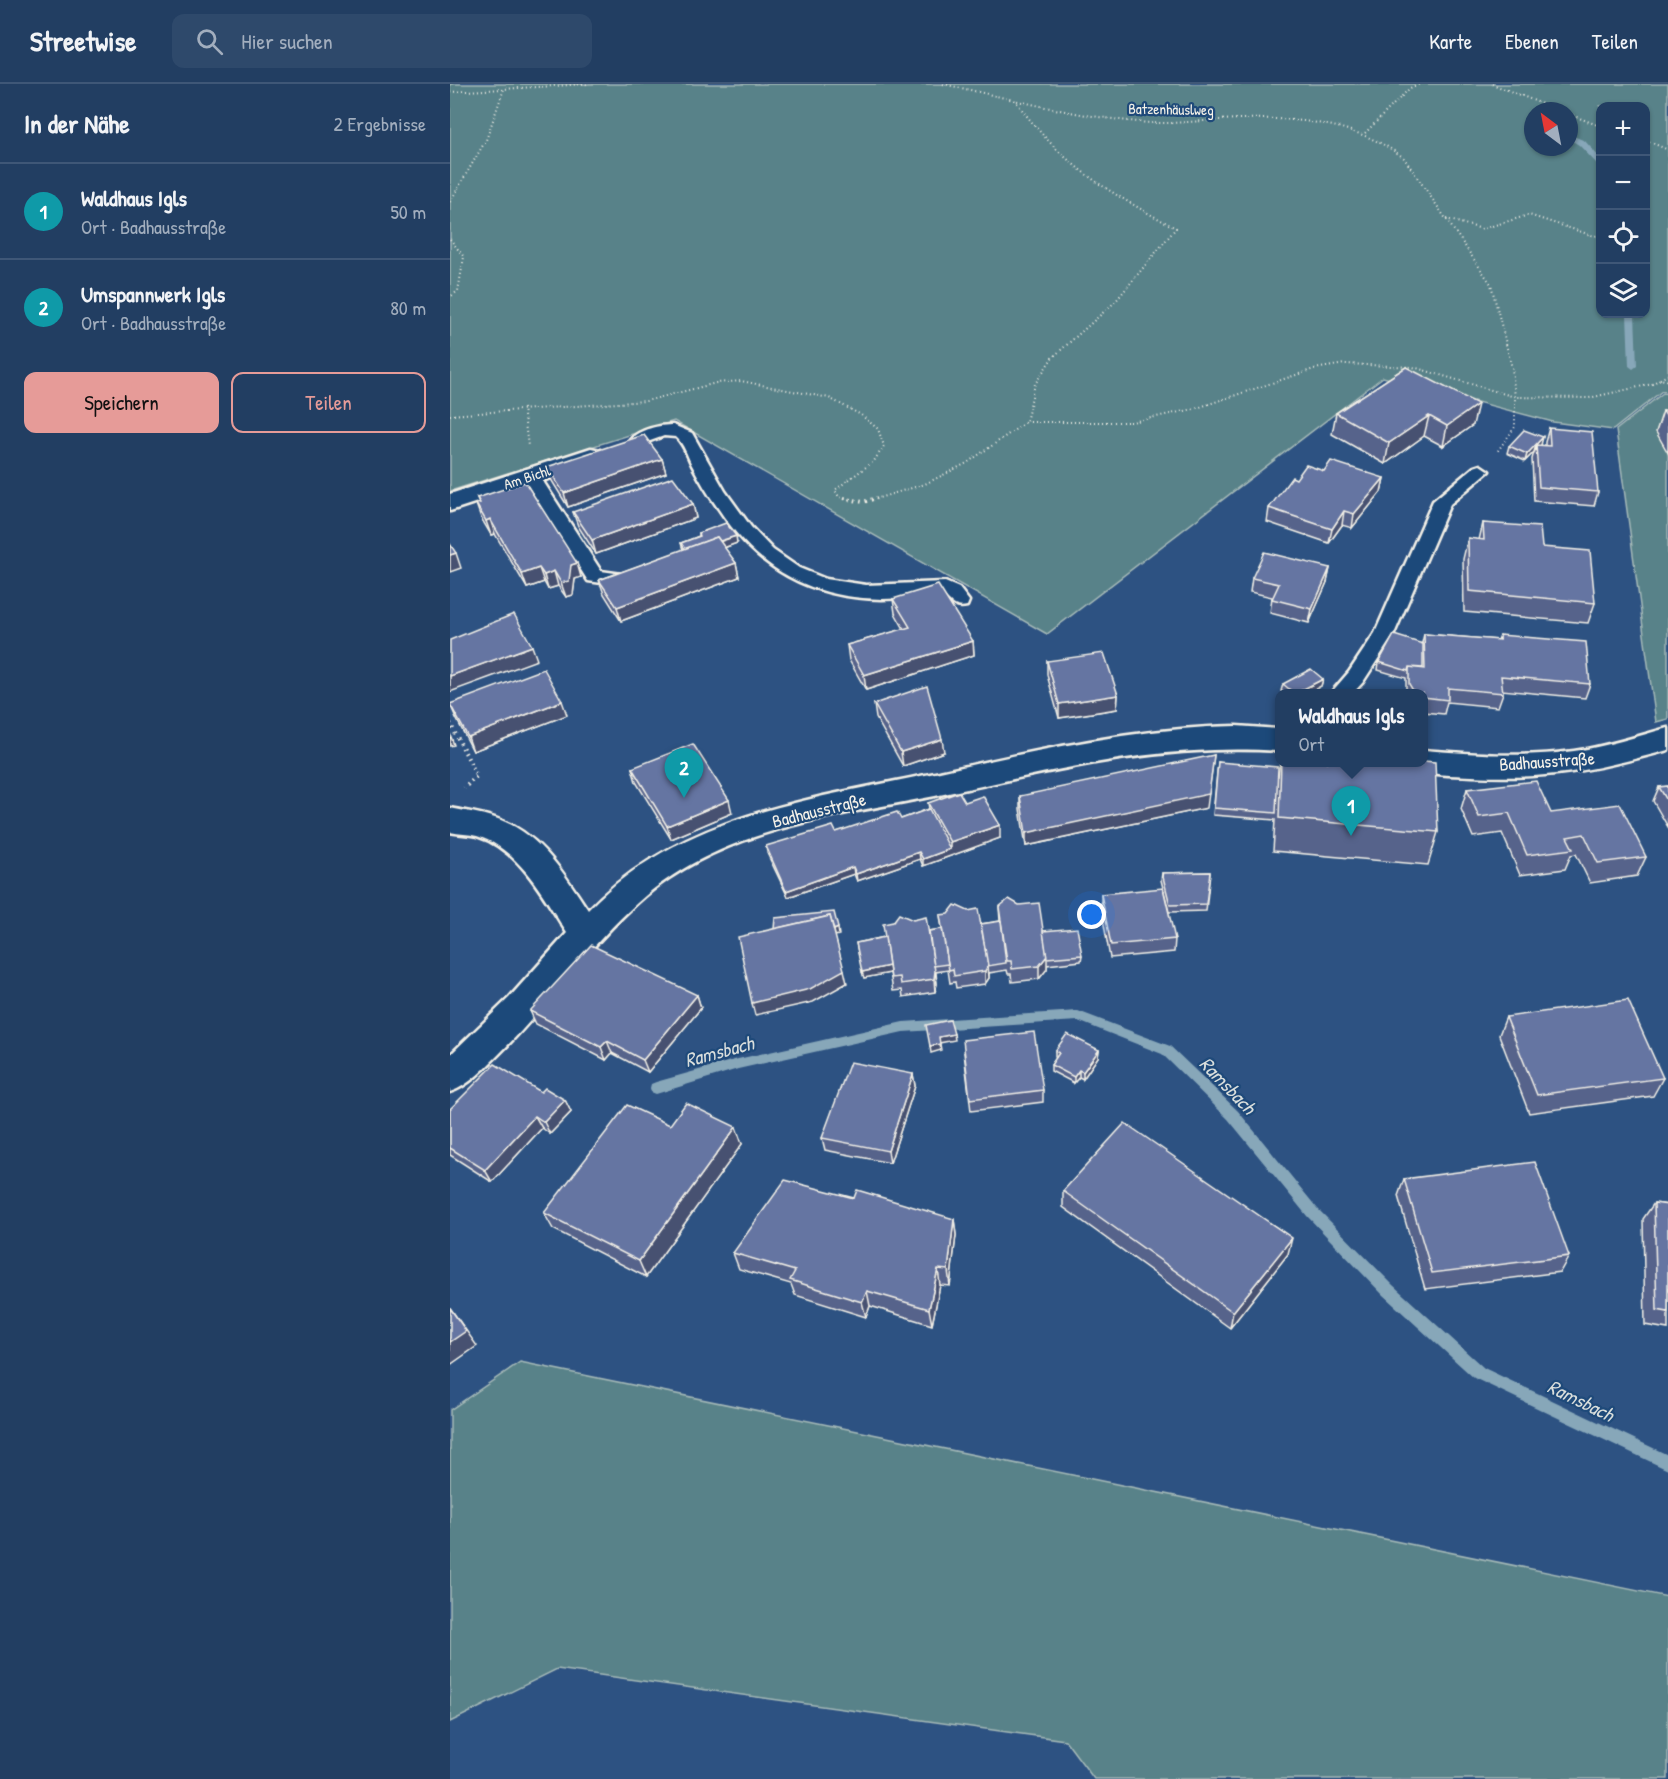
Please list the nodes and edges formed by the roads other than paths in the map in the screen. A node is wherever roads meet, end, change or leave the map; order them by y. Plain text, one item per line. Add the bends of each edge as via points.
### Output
1 (639, 440) joint
2 (1480, 471) road end
3 (531, 476) junction
4 (450, 503) edge
5 (657, 568) edge
6 (960, 601) dead end
7 (1344, 689) edge
8 (1668, 739) edge
9 (1275, 740) edge
10 (1428, 761) edge
11 (450, 820) edge
12 (585, 935) junction
13 (450, 1077) edge

1 - 3 street, Am Bichl
1 - 6 lane via 667,430 679,431 687,437 730,511 756,543 789,570 832,588 874,593 943,588 954,592
2 - 7 lane via 1442,501 1384,634 1356,678
3 - 4 street, Am Bichl
3 - 5 lane via 595,577 623,580
8 - 10 street, Badhausstraße via 1596,758 1546,764
9 - 12 street, Badhausstraße via 1224,736 1135,743 773,821 722,836 667,863 624,894
11 - 12 street via 487,827 521,845
12 - 13 street, Badhausstraße via 505,1024

